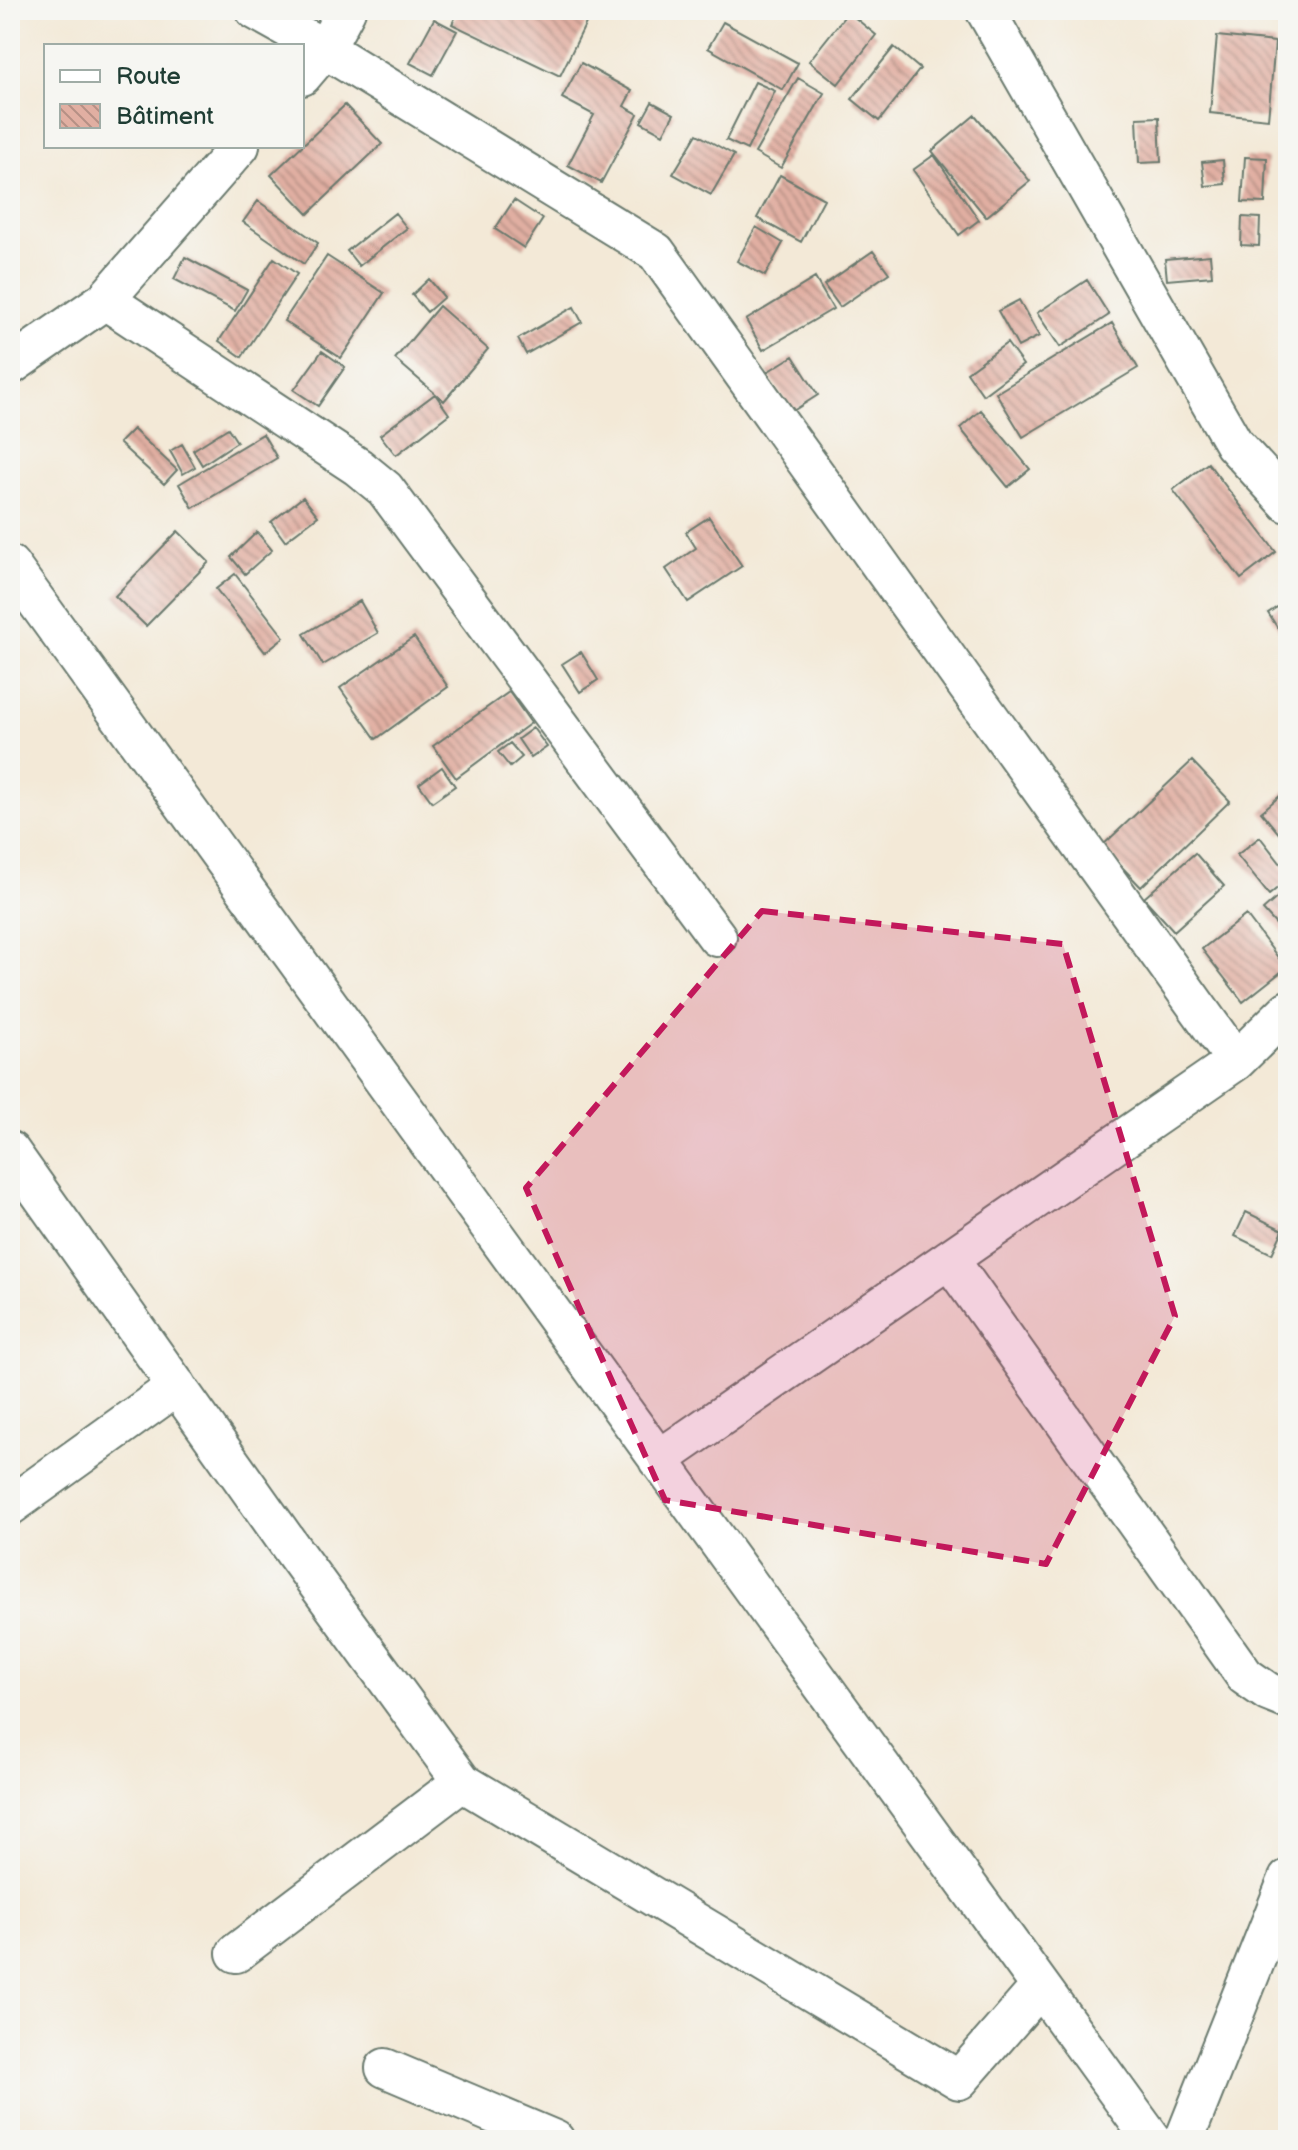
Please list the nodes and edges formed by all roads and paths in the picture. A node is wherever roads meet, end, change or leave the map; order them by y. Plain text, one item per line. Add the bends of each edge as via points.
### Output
1 (255, 10) edge
2 (346, 10) edge
3 (985, 10) edge
4 (294, 44) edge
5 (314, 62) edge
6 (238, 148) edge
7 (105, 300) junction
8 (10, 366) edge
9 (1288, 503) edge
10 (10, 565) edge
11 (717, 937) dead end
12 (1288, 1010) edge
13 (1236, 1061) junction
14 (10, 1151) edge
15 (949, 1259) junction
16 (177, 1386) junction
17 (658, 1460) junction
18 (10, 1506) edge
19 (1288, 1700) edge
20 (462, 1782) junction
21 (1288, 1879) edge
22 (236, 1953) dead end
23 (1040, 1987) junction
24 (385, 2068) dead end
25 (1140, 2135) edge
26 (555, 2140) edge
27 (1184, 2140) edge

1 - 4 street
2 - 5 street
3 - 9 street via 1234,444
5 - 13 street via 656,252
6 - 7 street
7 - 8 street
7 - 11 street via 385,489
10 - 17 street
12 - 13 street
13 - 15 street
14 - 16 street
15 - 17 street
15 - 19 street via 1245,1676
16 - 18 street
16 - 20 street
17 - 23 street
20 - 22 street
20 - 23 street via 959,2080
21 - 27 street
23 - 25 street
24 - 26 street

